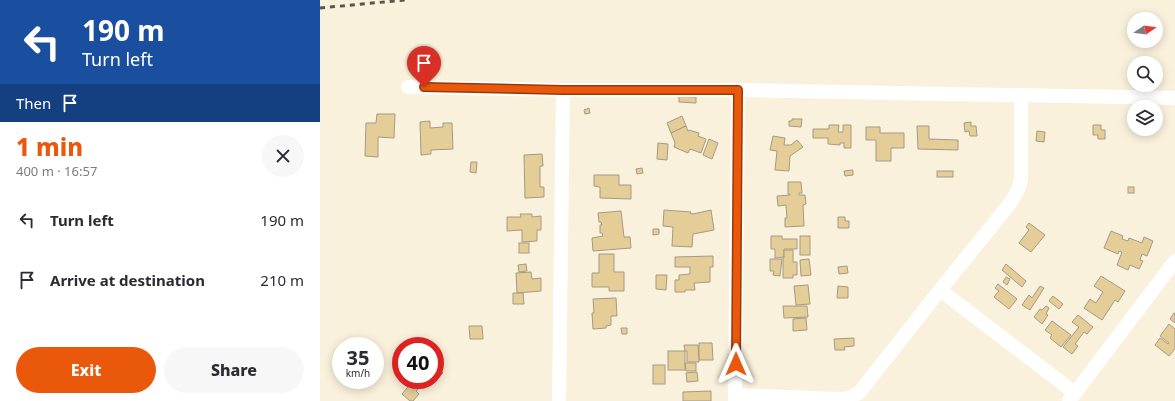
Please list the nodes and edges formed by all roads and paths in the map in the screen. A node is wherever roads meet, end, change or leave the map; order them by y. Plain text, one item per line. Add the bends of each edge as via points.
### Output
1 (408, 87) dead end
2 (563, 90) junction
3 (738, 90) junction
4 (1022, 95) junction
5 (1175, 98) edge
6 (1175, 261) edge
7 (940, 290) junction
8 (1072, 397) edge
9 (735, 398) edge
10 (559, 401) edge

1 - 2 street
2 - 3 street
2 - 10 street
3 - 4 street
3 - 9 street
4 - 5 street
4 - 7 street via 1020,187 1008,206
6 - 8 street
7 - 8 street
7 - 9 street via 859,393 842,399

